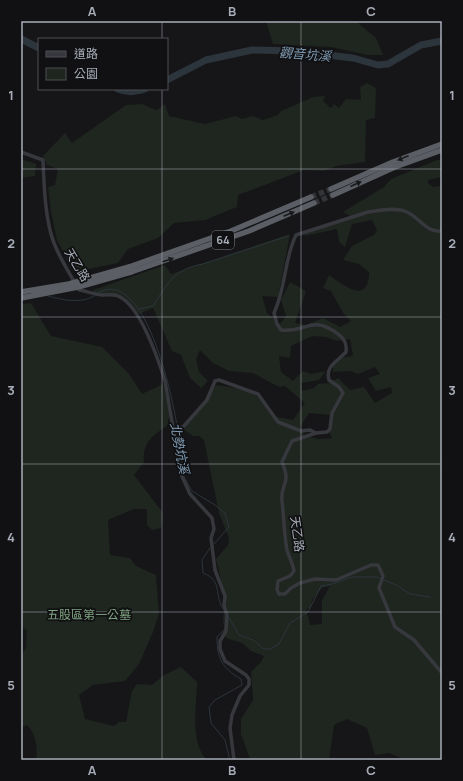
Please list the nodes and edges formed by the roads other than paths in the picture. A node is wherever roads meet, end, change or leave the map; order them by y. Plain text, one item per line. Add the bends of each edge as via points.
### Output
1 (442, 144) edge
2 (442, 150) edge
3 (431, 151) junction
4 (21, 152) edge
5 (377, 171) junction
6 (330, 188) tunnel mouth
7 (334, 195) tunnel mouth
8 (311, 197) tunnel mouth
9 (314, 203) tunnel mouth
10 (442, 232) edge
11 (130, 270) junction
12 (21, 292) edge
13 (21, 298) edge
14 (174, 429) junction
15 (316, 433) junction
16 (442, 673) edge
17 (234, 760) edge

1 - 3 highway
2 - 3 highway
3 - 5 highway
4 - 14 street, 天乙路 via 43,160 52,238 79,290 117,296 127,302 139,317 166,381
5 - 6 highway
7 -> 5 highway
8 - 11 highway, 64
11 -> 9 highway, 64 via 249,231
10 - 15 street via 431,231 406,211 389,210 368,212 296,235 274,313 276,324 281,330 291,331 318,324 343,337 347,345 346,352 329,368 327,374 328,380 343,393 332,413 330,429 327,432
11 - 12 highway, 64, bridge
11 - 13 highway, 64, bridge via 78,288
14 - 15 street via 183,427 207,400 215,381 219,380 258,394 278,422 301,431 310,430
14 - 17 street, 天乙路 via 180,468 186,487 213,522 210,538 216,570 225,596 227,615 226,631 220,641 221,654 229,665 249,679 249,685 240,696 232,715 230,728
15 - 16 street, 天乙路 via 292,441 282,462 287,481 281,499 284,528 287,551 294,571 290,576 278,581 277,591 284,594 308,581 336,580 371,565 378,565 383,576 379,588 392,622 418,644

